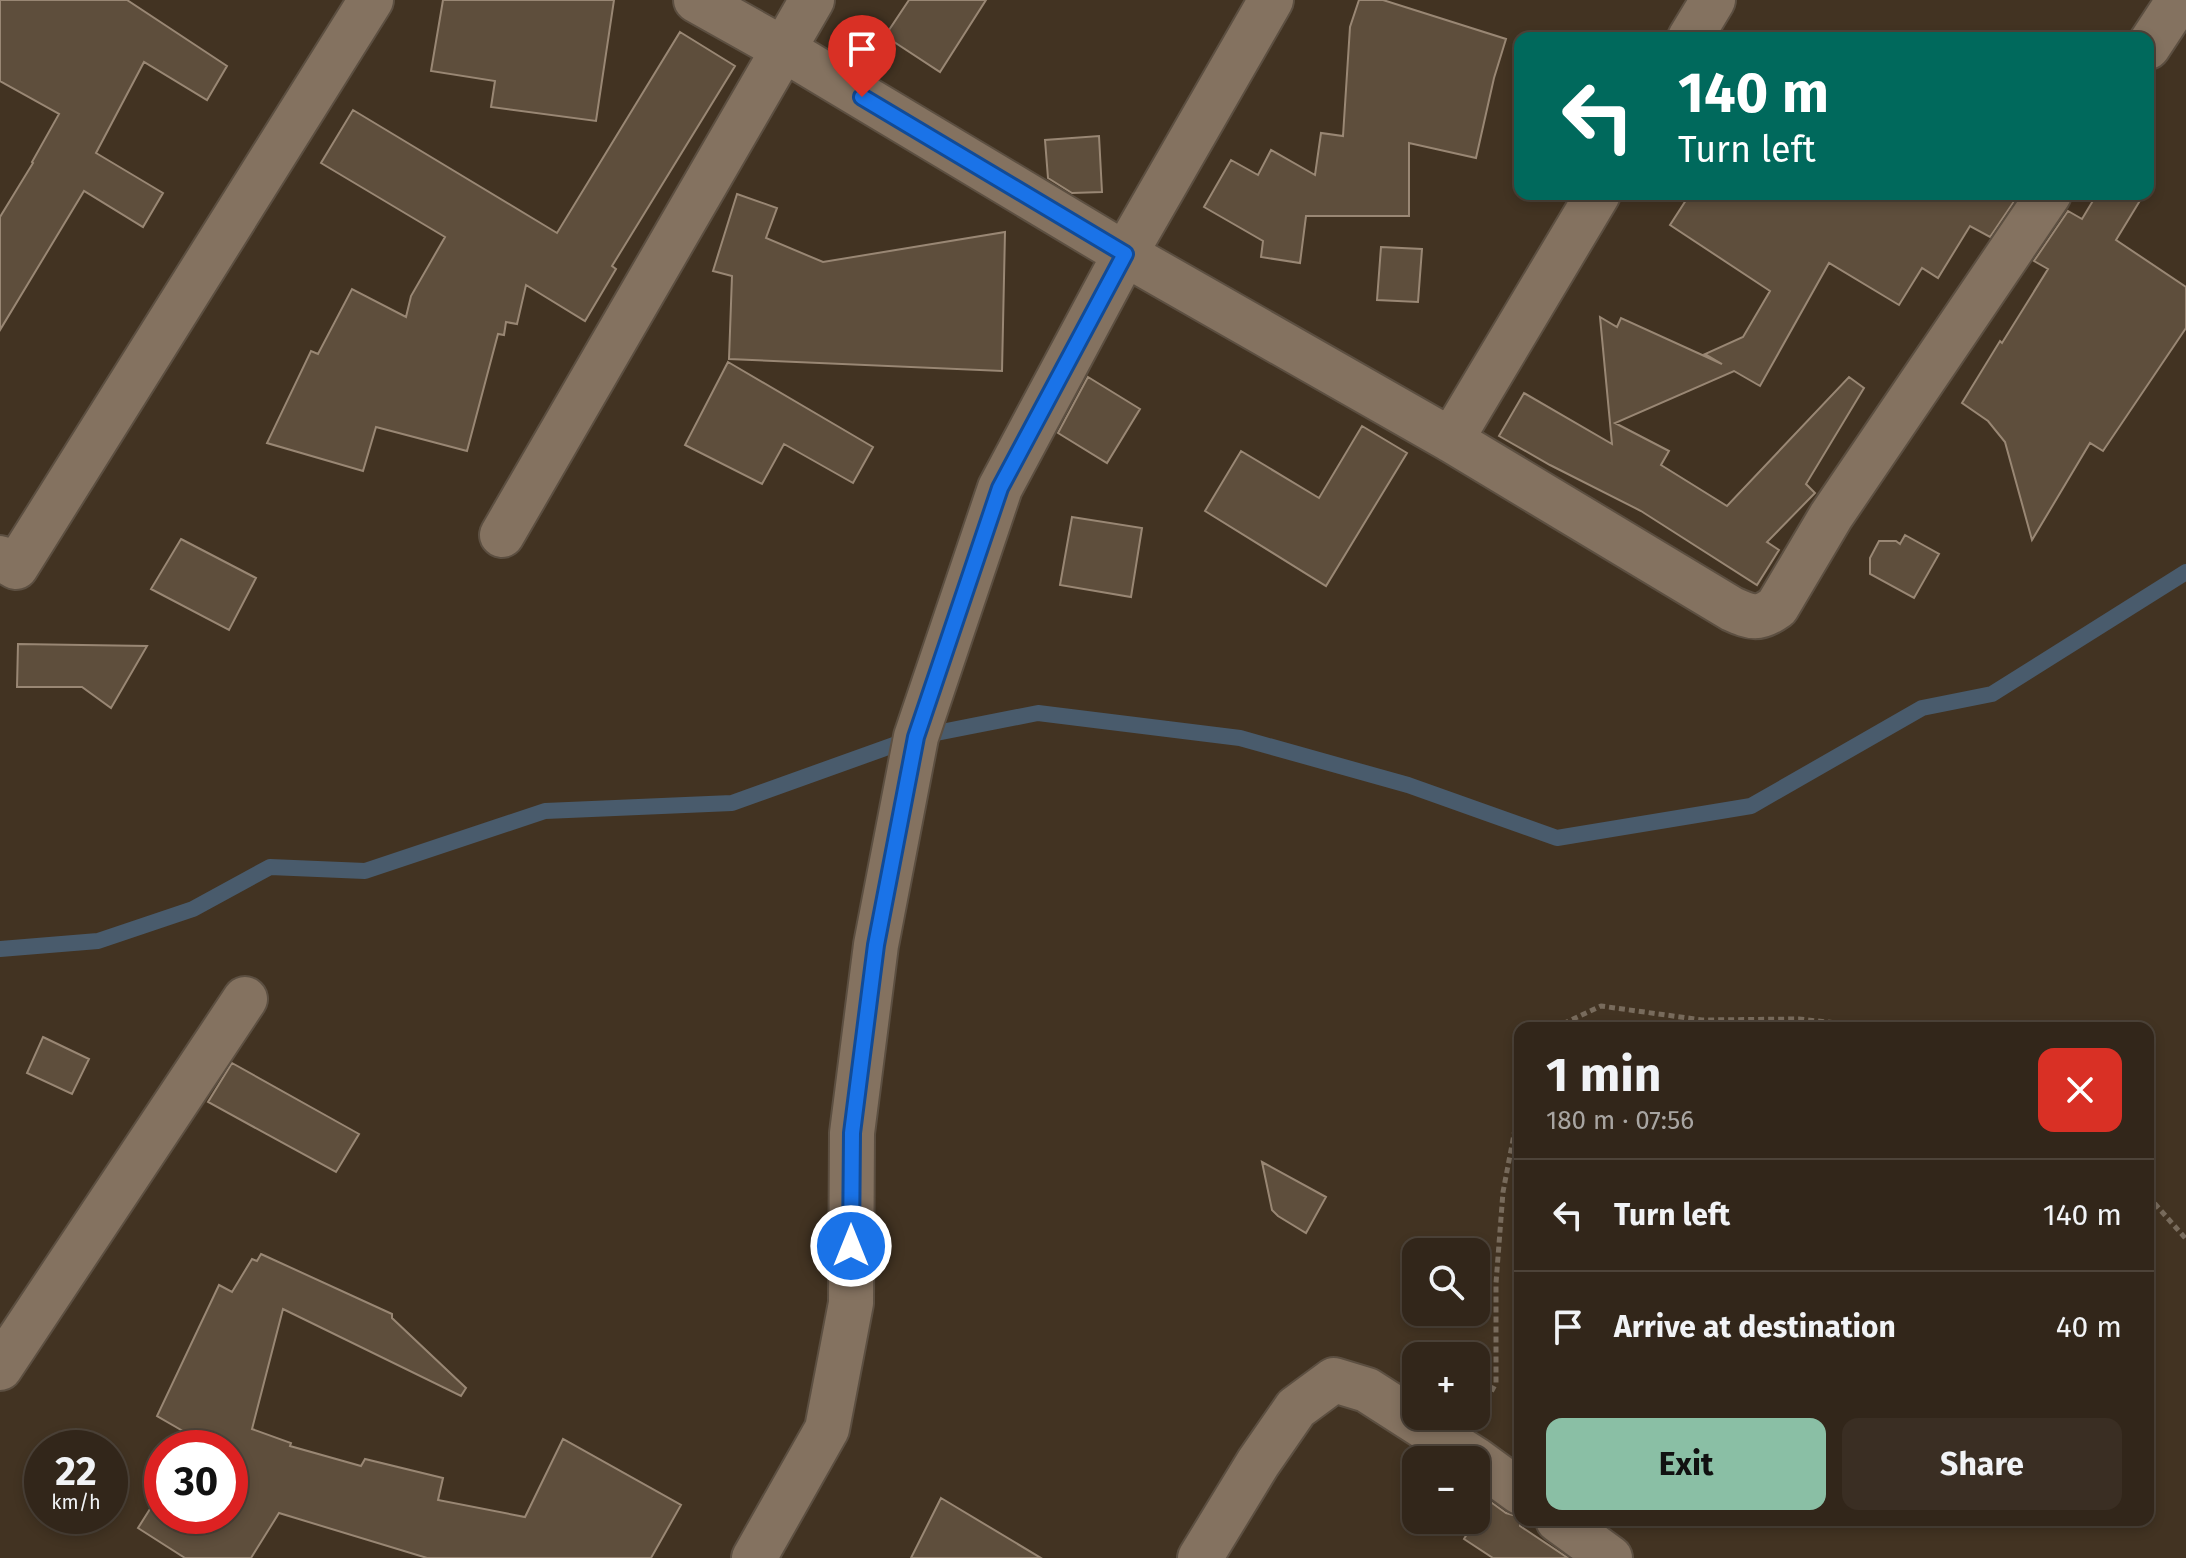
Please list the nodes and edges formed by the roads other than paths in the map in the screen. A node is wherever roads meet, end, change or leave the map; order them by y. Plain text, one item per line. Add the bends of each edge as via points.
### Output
1 (371, 0) edge
2 (696, 0) edge
3 (812, 0) edge
4 (1271, 0) edge
5 (1713, 0) edge
6 (2179, 0) edge
7 (1694, 32) edge
8 (2154, 38) edge
9 (783, 49) junction
10 (1594, 200) edge
11 (2045, 200) edge
12 (1125, 254) junction
13 (1451, 440) junction
14 (502, 535) dead end
15 (0, 558) edge
16 (245, 999) dead end
17 (0, 1368) edge
18 (1455, 1446) edge
19 (1490, 1470) edge
20 (1514, 1488) edge
21 (1566, 1526) edge
22 (754, 1558) edge
23 (1200, 1558) edge
24 (1610, 1558) edge

1 - 15 street via 16,567
2 - 9 street
3 - 9 street
4 - 12 street
5 - 7 street
6 - 8 street
9 - 12 street
9 - 14 street
10 - 13 street
11 - 13 street via 1831,516 1777,607 1766,615 1750,617 1732,609
12 - 13 street
12 - 22 street via 1000,488 916,737 876,945 852,1133 851,1303 827,1429
16 - 17 street
18 - 23 street via 1367,1390 1334,1380 1296,1408
19 - 20 street
21 - 24 street

